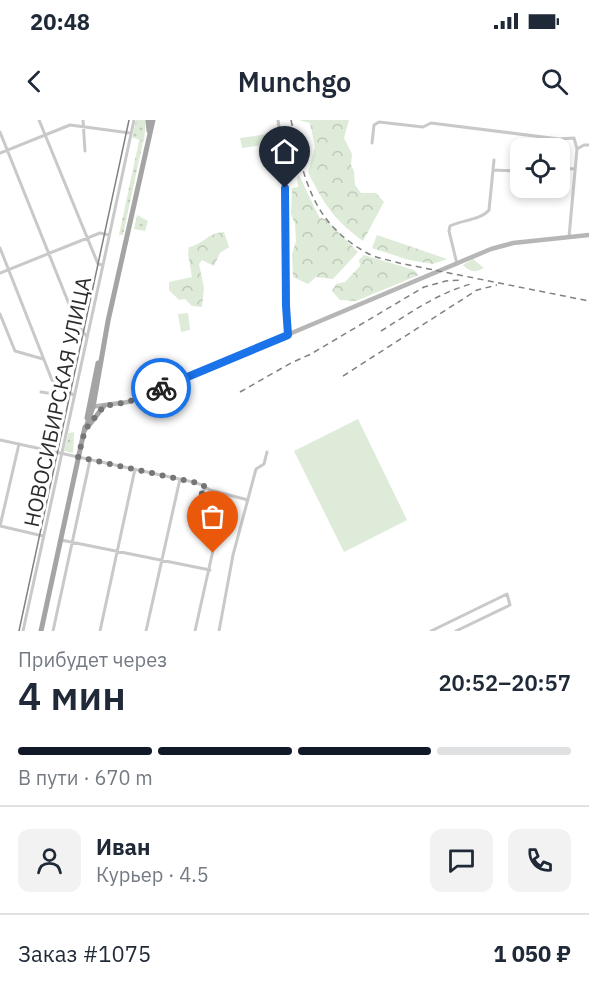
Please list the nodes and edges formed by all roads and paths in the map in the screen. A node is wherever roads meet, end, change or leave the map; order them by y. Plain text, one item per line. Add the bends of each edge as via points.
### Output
1 (39, 120) edge
2 (83, 120) edge
3 (134, 120) edge
4 (148, 120) edge
5 (153, 120) edge
6 (278, 120) edge
7 (83, 126) junction
8 (0, 132) edge
9 (149, 132) junction
10 (131, 134) junction
11 (45, 135) junction
12 (372, 142) dead end
13 (589, 145) edge
14 (577, 149) junction
15 (7, 150) junction
16 (85, 151) dead end
17 (0, 153) edge
18 (494, 160) dead end
19 (570, 169) edge
20 (575, 169) junction
21 (493, 170) junction
22 (510, 171) edge
23 (109, 235) junction
24 (589, 235) edge
25 (569, 237) junction
26 (86, 238) junction
27 (0, 248) edge
28 (48, 253) junction
29 (457, 264) junction
30 (103, 265) junction
31 (9, 269) junction
32 (0, 273) edge
33 (0, 314) edge
34 (288, 335) junction
35 (87, 337) junction
36 (43, 359) junction
37 (60, 389) junction
38 (41, 392) dead end
39 (74, 395) junction
40 (104, 406) junction
41 (91, 407) junction
42 (85, 430) junction
43 (0, 440) edge
44 (19, 444) junction
45 (267, 452) dead end
46 (62, 454) junction
47 (78, 457) junction
48 (90, 460) junction
49 (135, 469) junction
50 (180, 479) junction
51 (206, 488) junction
52 (249, 500) junction
53 (0, 526) edge
54 (43, 536) junction
55 (61, 539) junction
56 (72, 542) junction
57 (117, 551) junction
58 (163, 560) junction
59 (210, 570) junction
60 (22, 631) edge
61 (41, 631) edge
62 (53, 631) edge
63 (100, 631) edge
64 (146, 631) edge
65 (195, 631) edge
66 (219, 631) edge
67 (431, 631) edge
68 (456, 631) edge

1 - 11 street, НОВОСИБИРСКАЯ УЛИЦА
2 - 7 street
3 - 10 street
4 - 9 main road
5 - 9 main road
6 - 34 street via 285,172
7 - 10 street
7 - 11 street via 70,125
7 - 16 street
8 - 15 street
9 - 41 main road
10 - 23 street
11 - 15 street
11 - 26 street, НОВОСИБИРСКАЯ УЛИЦА
12 - 14 street via 374,125 380,122 423,127 431,123 574,138
13 - 14 street
14 - 20 street
15 - 17 street
15 - 28 street
18 - 21 street
19 - 20 street
20 - 25 street
21 - 22 street
21 - 29 street via 489,210 485,215 450,226
23 - 26 street via 100,233
23 - 30 street
24 - 25 street
25 - 29 street via 502,245
26 - 28 street
26 - 30 street, НОВОСИБИРСКАЯ УЛИЦА via 98,264
27 - 31 street
28 - 31 street
28 - 35 street via 77,324
29 - 34 street
30 - 35 street, НОВОСИБИРСКАЯ УЛИЦА
31 - 32 street
31 - 36 street
33 - 36 street via 15,351
34 - 40 street via 128,402
35 - 39 street, НОВОСИБИРСКАЯ УЛИЦА
36 - 37 street
37 - 38 street via 54,394
37 - 39 street
39 - 46 street, НОВОСИБИРСКАЯ УЛИЦА
40 - 41 street
40 - 42 main road
41 - 42 main road
42 - 47 main road
43 - 44 street
44 - 46 street
44 - 53 street
45 - 52 street via 264,464 256,469
46 - 47 street
46 - 54 street, НОВОСИБИРСКАЯ УЛИЦА
47 - 48 street
47 - 55 main road
48 - 49 street
48 - 56 street
49 - 50 street
49 - 57 street
50 - 51 street
50 - 58 street
51 - 52 street
51 - 59 street via 202,490 201,514 220,519
52 - 66 street via 233,555
53 - 54 street
54 - 60 street, НОВОСИБИРСКАЯ УЛИЦА
55 - 56 street
55 - 61 main road
56 - 57 street
56 - 62 street
57 - 58 street
57 - 63 street
58 - 59 street
58 - 64 street
59 - 65 street
67 - 68 street via 507,594 510,605

